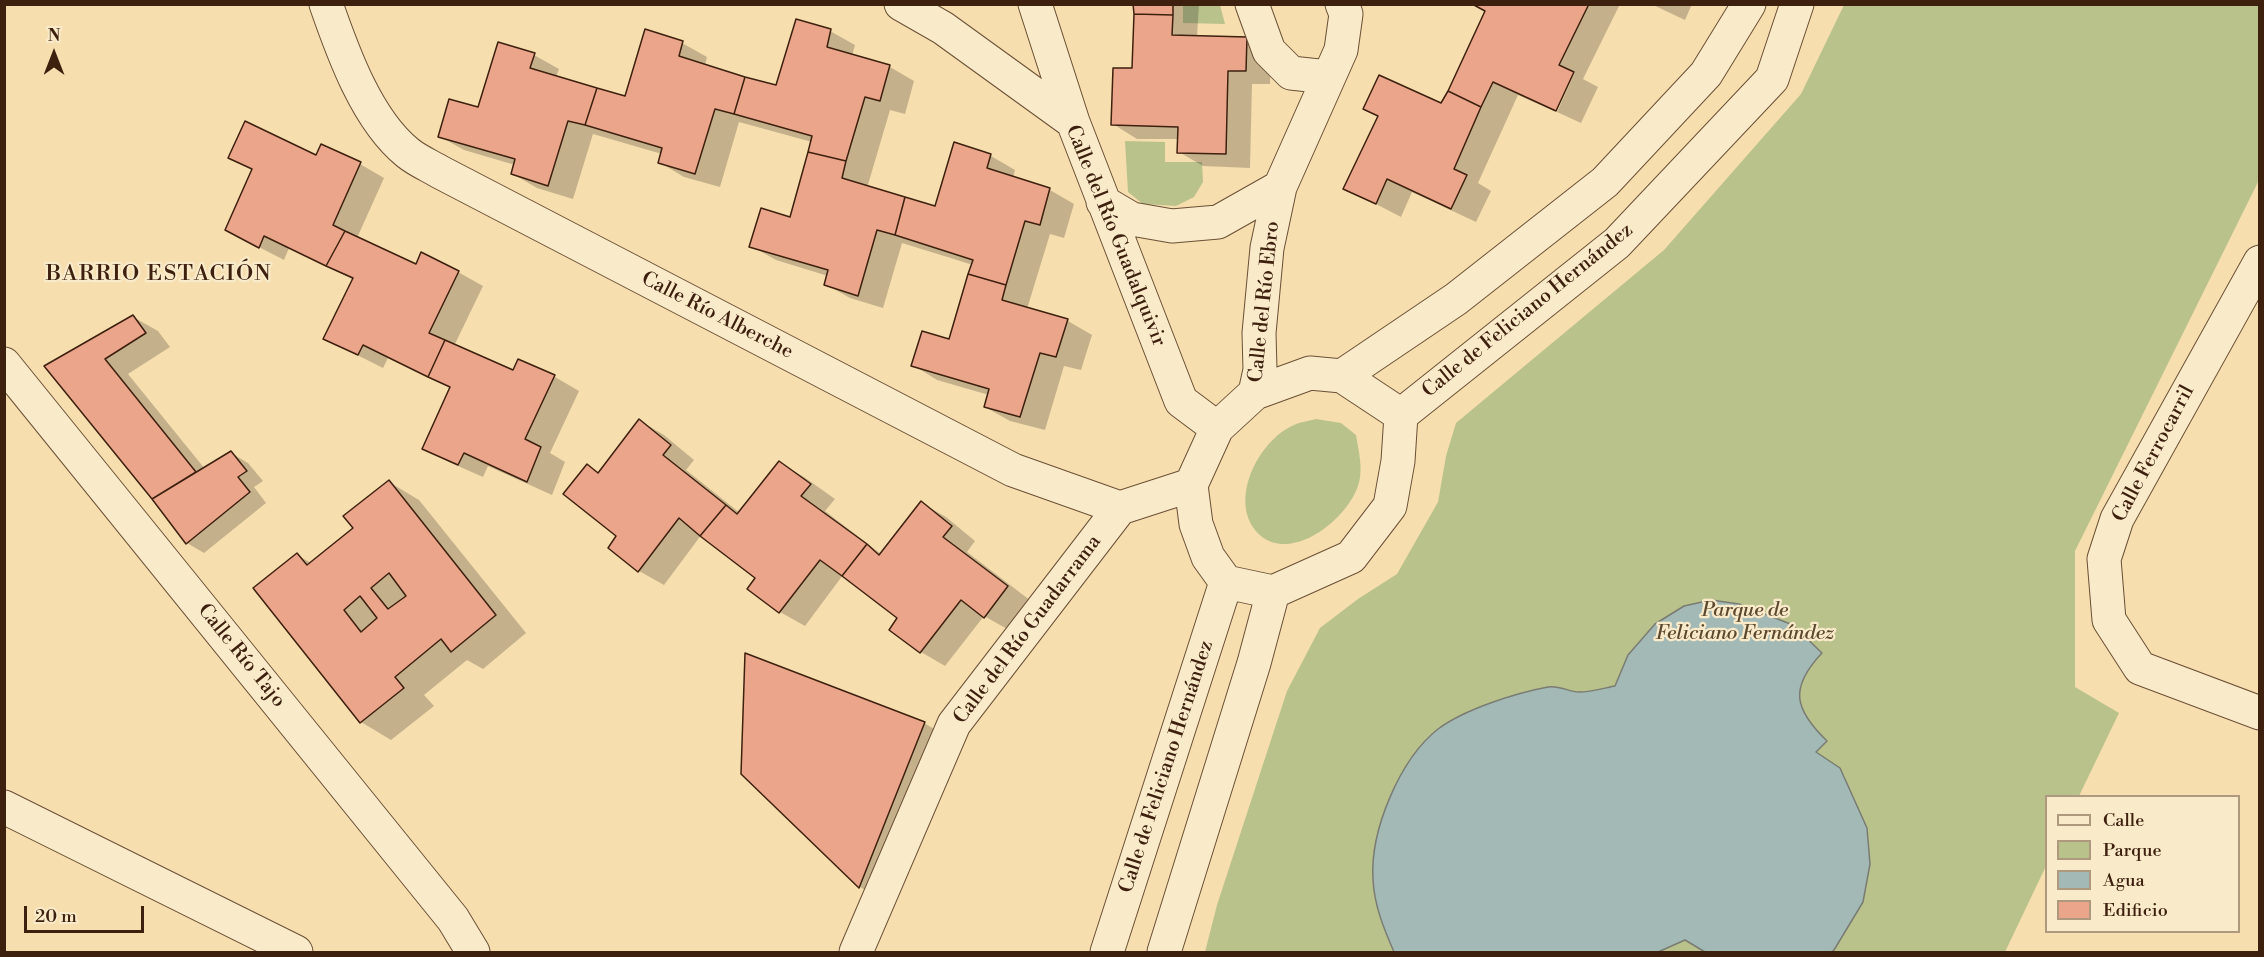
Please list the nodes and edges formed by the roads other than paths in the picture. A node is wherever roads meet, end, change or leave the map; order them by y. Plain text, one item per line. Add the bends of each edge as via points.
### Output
1 (332, 4) edge
2 (901, 4) edge
3 (1035, 4) edge
4 (1252, 4) edge
5 (1749, 4) edge
6 (1797, 4) edge
7 (326, 5) edge
8 (1351, 8) edge
9 (1328, 77) junction
10 (1073, 122) junction
11 (1280, 187) junction
12 (1103, 202) junction
13 (2259, 262) edge
14 (4, 364) edge
15 (1342, 376) junction
16 (1255, 393) junction
17 (1401, 415) junction
18 (1217, 428) junction
19 (1191, 485) junction
20 (1120, 508) junction
21 (1226, 582) junction
22 (1273, 592) junction
23 (2259, 713) edge
24 (4, 807) edge
25 (296, 952) edge
26 (473, 952) edge
27 (856, 952) edge
28 (1107, 952) edge
29 (1164, 952) edge

1 - 7 street
2 - 10 street, Calle del Río Guadalquivir via 943,28
3 - 10 street
4 - 9 street via 1269,51 1292,73
5 - 15 street via 1706,74 1605,182 1456,299
6 - 17 street, Calle de Feliciano Hernández via 1772,79 1617,243
7 - 20 street, Calle Río Alberche via 347,64 382,126 408,153 1013,470
8 - 9 street, Calle del Río Ebro via 1341,50
9 - 11 street, Calle del Río Ebro
10 - 12 street, Calle del Río Guadalquivir
11 - 12 street via 1218,222 1172,226 1132,219
11 - 16 street, Calle del Río Ebro via 1267,248 1259,333 1260,370
12 - 18 street, Calle del Río Guadalquivir via 1181,401
13 - 23 street, Calle Ferrocarril via 2117,519 2104,559 2109,620 2140,668
14 - 26 street, Calle Río Tajo via 453,919
15 - 16 street via 1310,373
15 - 17 street
16 - 18 street
17 - 22 street via 1390,506 1351,557
18 - 19 street
19 - 20 street
19 - 21 street via 1196,524 1208,557
20 - 27 street, Calle del Río Guadarrama via 954,724
21 - 22 street
21 - 28 street, Calle de Feliciano Hernández
22 - 29 street
24 - 25 street

